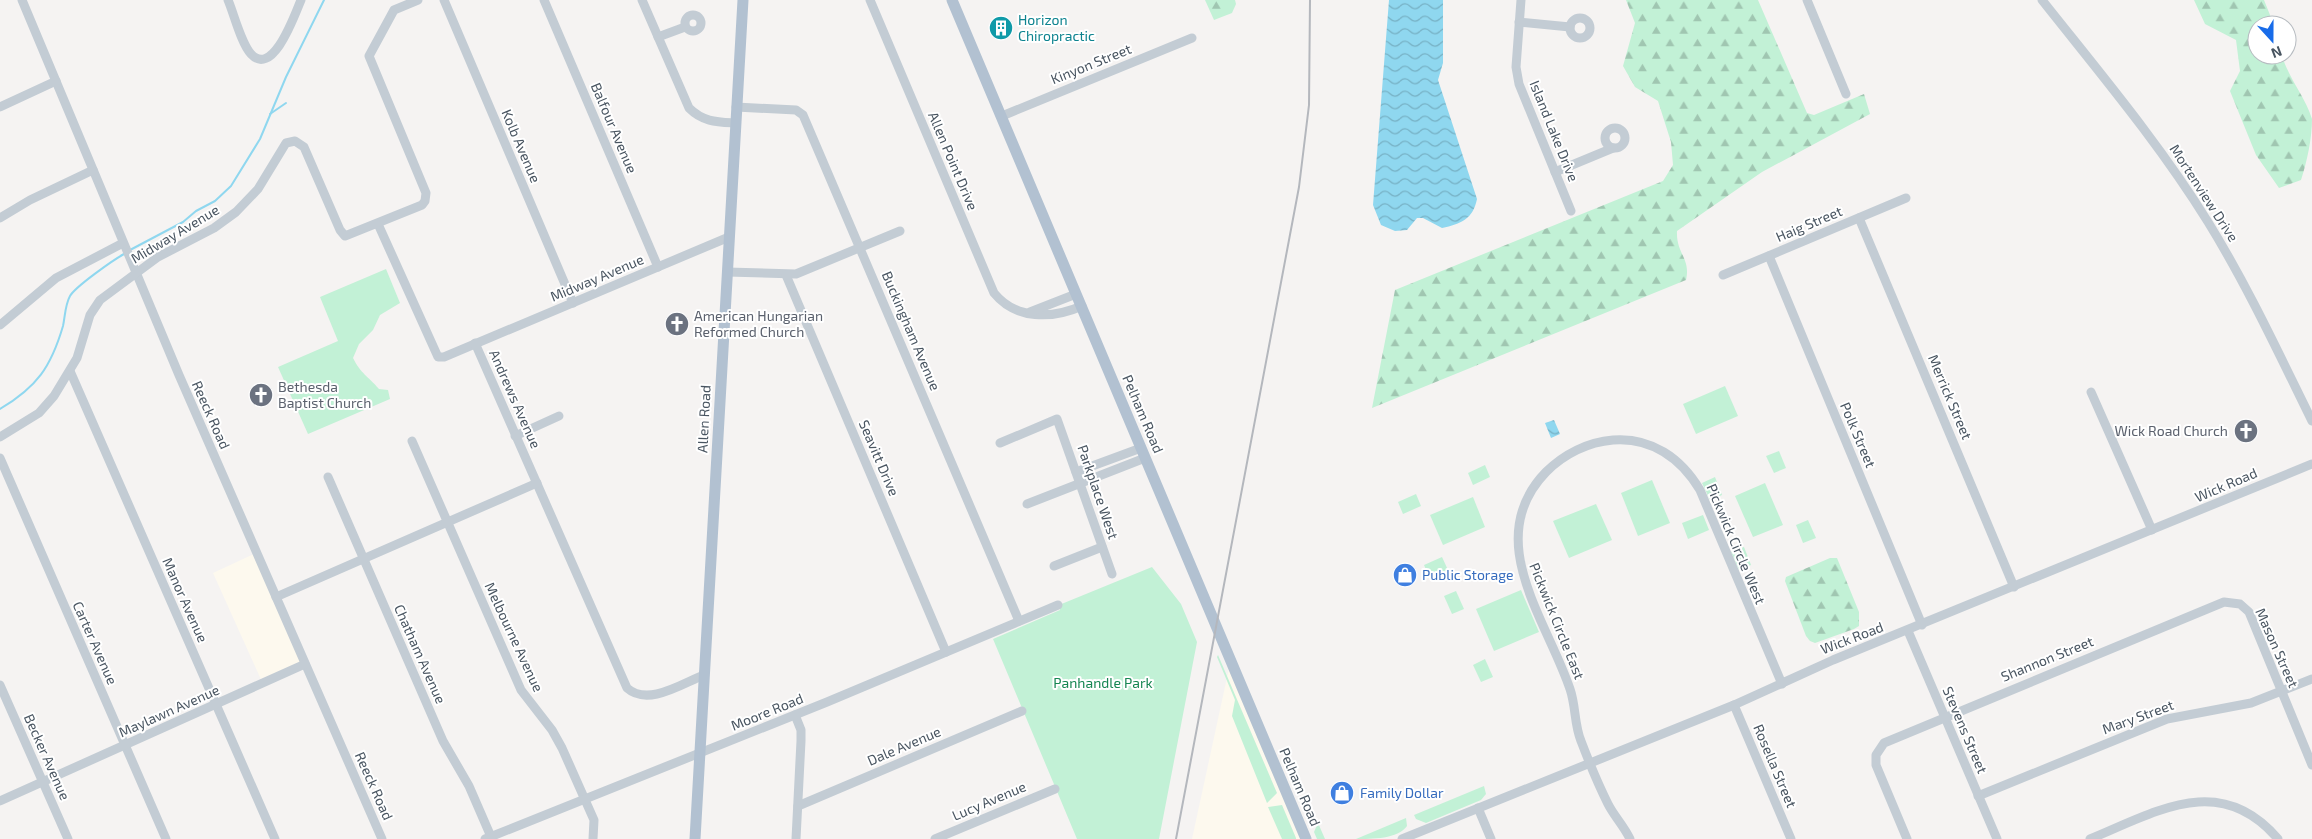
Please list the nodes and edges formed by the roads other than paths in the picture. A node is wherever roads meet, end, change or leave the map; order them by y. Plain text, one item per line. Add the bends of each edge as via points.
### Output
1 (22, 0) edge
2 (228, 0) edge
3 (302, 0) edge
4 (418, 0) edge
5 (444, 0) edge
6 (544, 0) edge
7 (642, 0) edge
8 (744, 0) edge
9 (870, 0) edge
10 (952, 0) edge
11 (1521, 0) edge
12 (1807, 0) edge
13 (2042, 0) edge
14 (1519, 22) junction
15 (685, 26) dead end
16 (1570, 27) dead end
17 (658, 37) junction
18 (1192, 38) dead end
19 (56, 81) junction
20 (1846, 94) dead end
21 (0, 107) edge
22 (736, 107) junction
23 (1002, 116) junction
24 (735, 123) junction
25 (1613, 148) dead end
26 (93, 170) junction
27 (1555, 172) junction
28 (1906, 198) dead end
29 (1571, 211) dead end
30 (0, 218) edge
31 (1859, 218) junction
32 (378, 224) junction
33 (900, 230) dead end
34 (729, 237) junction
35 (124, 245) junction
36 (860, 248) junction
37 (1769, 256) junction
38 (658, 267) junction
39 (727, 272) junction
40 (136, 273) junction
41 (786, 275) junction
42 (1724, 275) dead end
43 (1076, 294) junction
44 (573, 303) junction
45 (1082, 306) junction
46 (1030, 312) junction
47 (0, 325) edge
48 (475, 343) junction
49 (70, 371) junction
50 (2091, 392) dead end
51 (559, 416) dead end
52 (2312, 421) edge
53 (0, 436) edge
54 (515, 436) junction
55 (412, 441) dead end
56 (1000, 443) dead end
57 (1577, 450) joint
58 (1143, 453) junction
59 (0, 458) edge
60 (2312, 464) edge
61 (1076, 472) junction
62 (328, 477) dead end
63 (537, 483) junction
64 (1080, 483) junction
65 (1027, 504) dead end
66 (448, 523) junction
67 (2152, 530) junction
68 (1102, 546) junction
69 (363, 559) junction
70 (1054, 566) dead end
71 (1112, 574) dead end
72 (2014, 587) junction
73 (276, 597) junction
74 (2234, 602) joint
75 (1058, 605) dead end
76 (1019, 622) junction
77 (1922, 625) junction
78 (1908, 631) junction
79 (946, 652) junction
80 (305, 664) junction
81 (704, 675) junction
82 (2312, 679) edge
83 (1782, 684) junction
84 (0, 685) edge
85 (2282, 692) junction
86 (216, 704) junction
87 (1734, 705) junction
88 (1022, 711) dead end
89 (795, 715) junction
90 (1944, 717) junction
91 (125, 745) junction
92 (700, 753) junction
93 (1590, 763) junction
94 (2312, 765) edge
95 (43, 782) junction
96 (1055, 789) dead end
97 (1978, 796) junction
98 (585, 799) junction
99 (0, 802) edge
100 (798, 806) junction
101 (1478, 808) junction
102 (489, 838) edge
103 (68, 839) edge
104 (166, 839) edge
105 (275, 839) edge
106 (382, 839) edge
107 (593, 839) edge
108 (695, 839) edge
109 (796, 839) edge
110 (935, 839) edge
111 (1306, 839) edge
112 (1402, 839) edge
113 (1491, 839) edge
114 (1630, 839) edge
115 (1791, 839) edge
116 (1907, 839) edge
117 (1997, 839) edge
118 (2090, 839) edge
119 (2278, 839) edge

1 - 19 street, Reeck Road
2 - 3 street via 249,52 260,59 267,59 275,53
4 - 32 street via 394,10 369,56 426,197 422,205
5 - 44 street, Kolb Avenue
6 - 38 street, Balfour Avenue
7 - 17 street
8 - 22 main road, Allen Road
9 - 46 street, Allen Point Drive via 989,284 1010,308
10 - 23 main road, Pelham Road
11 - 14 street, Island Lake Drive
12 - 20 street
13 - 52 street, Mortenview Drive via 2156,146 2208,222 2247,291
14 - 16 street
14 - 27 street, Island Lake Drive via 1516,68 1519,84
15 - 17 street
17 - 24 street via 689,108 709,121
18 - 23 street, Kinyon Street
19 - 21 street
19 - 26 street, Reeck Road
22 - 24 main road, Allen Road
22 - 36 street, Buckingham Avenue via 802,113
23 - 43 main road, Pelham Road
24 - 34 main road, Allen Road
25 - 27 street
26 - 30 street via 37,196
26 - 35 street, Reeck Road
27 - 29 street, Island Lake Drive
28 - 31 street, Haig Street
31 - 37 street, Haig Street
31 - 72 street, Merrick Street
32 - 40 street, Midway Avenue via 351,235 342,234 304,147 291,141 283,146 258,189 236,212
32 - 48 street, Andrews Avenue via 438,357
33 - 36 street
34 - 38 street, Midway Avenue
34 - 39 main road, Allen Road
35 - 40 street, Reeck Road
35 - 47 street via 56,278
36 - 41 street
36 - 76 street, Buckingham Avenue
37 - 42 street, Haig Street
37 - 77 street, Polk Street
38 - 44 street, Midway Avenue
39 - 41 street
39 - 81 main road, Allen Road
40 - 49 street, Midway Avenue via 94,306
40 - 73 street, Reeck Road
41 - 79 street, Seavitt Drive
43 - 45 main road, Pelham Road
43 - 46 street
44 - 48 street, Midway Avenue
45 - 46 street, Allen Point Drive via 1056,315 1038,316
45 - 58 main road, Pelham Road
48 - 54 street, Andrews Avenue
49 - 53 street, Midway Avenue via 39,413
49 - 86 street, Manor Avenue
50 - 67 street
51 - 54 street
54 - 63 street, Andrews Avenue
55 - 66 street, Melbourne Avenue
56 - 61 street, Parkplace West via 1057,419
57 - 83 street, Pickwick Circle West via 1608,441 1638,441 1658,448 1687,470 1700,490
57 - 93 street, Pickwick Circle East via 1552,466 1533,489 1519,524 1517,547 1522,575 1570,690 1577,730
58 - 61 street
58 - 64 street
58 - 111 main road, Pelham Road
59 - 91 street, Carter Avenue
60 - 67 street, Wick Road
61 - 64 street, Parkplace West
62 - 69 street, Chatham Avenue
63 - 66 street
63 - 81 street, Andrews Avenue via 627,688 637,695 650,696
64 - 65 street
64 - 68 street, Parkplace West
66 - 69 street
66 - 98 street, Melbourne Avenue via 521,690 557,737
67 - 72 street, Wick Road
68 - 70 street
68 - 71 street, Parkplace West
69 - 73 street
69 - 102 street, Chatham Avenue via 443,741 469,786
72 - 77 street, Wick Road
73 - 80 street, Reeck Road
74 - 85 street, Mason Street via 2244,607 2250,616
74 - 90 street, Shannon Street via 2220,603
75 - 76 street, Moore Road
76 - 79 street, Moore Road
77 - 78 street, Wick Road
78 - 83 street, Wick Road
78 - 90 street, Stevens Street
79 - 89 street, Moore Road
80 - 86 street, Maylawn Avenue
80 - 106 street, Reeck Road
81 - 92 main road, Allen Road
82 - 85 street, Mary Street
83 - 87 street, Wick Road
84 - 95 street, Becker Avenue
85 - 94 street, Mason Street
85 - 97 street, Mary Street via 2250,703 2167,719
86 - 91 street, Maylawn Avenue
86 - 105 street, Manor Avenue
87 - 93 street, Wick Road
87 - 115 street, Rosella Street
88 - 100 street, Dale Avenue
89 - 92 street, Moore Road
89 - 100 street via 801,730
90 - 97 street, Stevens Street
90 - 116 street, Shannon Street via 1888,740 1876,754 1876,765
91 - 95 street, Maylawn Avenue
91 - 104 street, Carter Avenue
92 - 98 street, Moore Road
92 - 108 main road, Allen Road
93 - 101 street, Wick Road
93 - 114 street, Pickwick Circle East via 1608,805
95 - 99 street, Maylawn Avenue
95 - 103 street, Becker Avenue
96 - 110 street, Lucy Avenue
97 - 117 street, Stevens Street
98 - 102 street, Moore Road
98 - 107 street, Melbourne Avenue via 594,820
100 - 109 street
101 - 112 street, Wick Road
101 - 113 street
118 - 119 street via 2174,804 2197,801 2222,803 2242,810 2260,820

